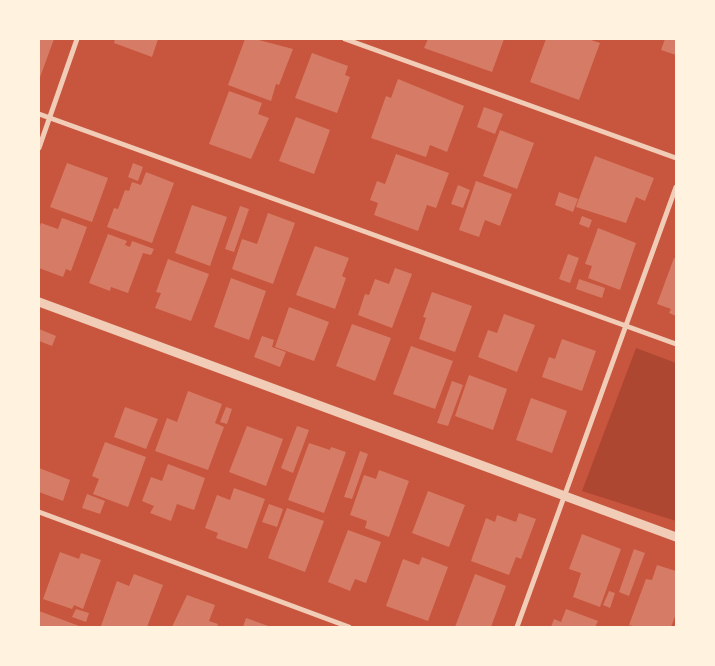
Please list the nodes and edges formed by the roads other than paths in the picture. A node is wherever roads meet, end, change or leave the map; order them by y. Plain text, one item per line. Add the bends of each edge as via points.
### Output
1 (77, 39) edge
2 (345, 39) edge
3 (39, 114) edge
4 (50, 118) junction
5 (39, 148) edge
6 (676, 158) edge
7 (676, 187) edge
8 (39, 302) edge
9 (627, 325) junction
10 (676, 344) edge
11 (564, 497) junction
12 (39, 512) edge
13 (676, 537) edge
14 (349, 627) edge
15 (517, 627) edge

1 - 4 street
2 - 6 street
3 - 4 street
4 - 5 street
4 - 9 street
7 - 9 street
8 - 11 street
9 - 10 street
9 - 11 street
11 - 13 street
11 - 15 street
12 - 14 street

